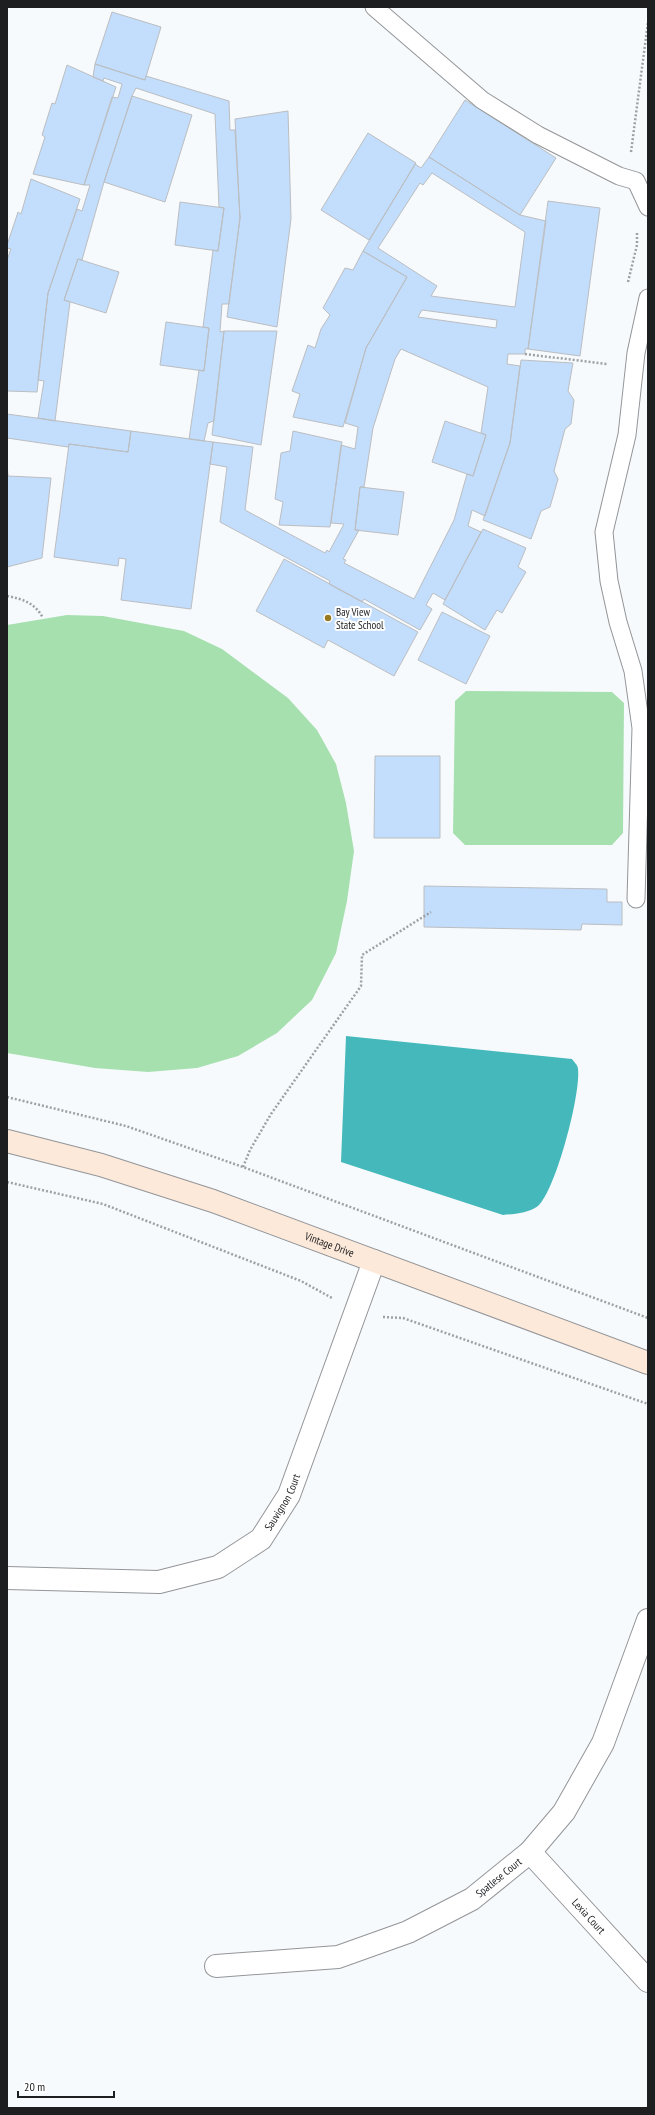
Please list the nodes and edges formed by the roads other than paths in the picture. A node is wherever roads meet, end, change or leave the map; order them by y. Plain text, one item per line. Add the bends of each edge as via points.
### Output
1 (374, 7) edge
2 (648, 207) edge
3 (648, 298) edge
4 (636, 899) dead end
5 (7, 1141) edge
6 (374, 1261) junction
7 (648, 1363) edge
8 (7, 1578) edge
9 (648, 1620) edge
10 (530, 1852) junction
11 (216, 1966) dead end
12 (648, 1980) edge

1 - 2 lane via 482,100 538,135 619,176 636,181
3 - 4 lane via 636,354 627,435 604,532 609,581 632,671 641,728
5 - 6 street, Vintage Drive via 102,1165 213,1201
6 - 7 street, Vintage Drive
6 - 8 street, Sauvignon Court via 289,1495 261,1539 218,1567 159,1582
9 - 10 street, Spatlese Court via 603,1743 564,1812
10 - 11 street, Spatlese Court via 472,1899 408,1932 338,1957
10 - 12 street, Lexia Court

